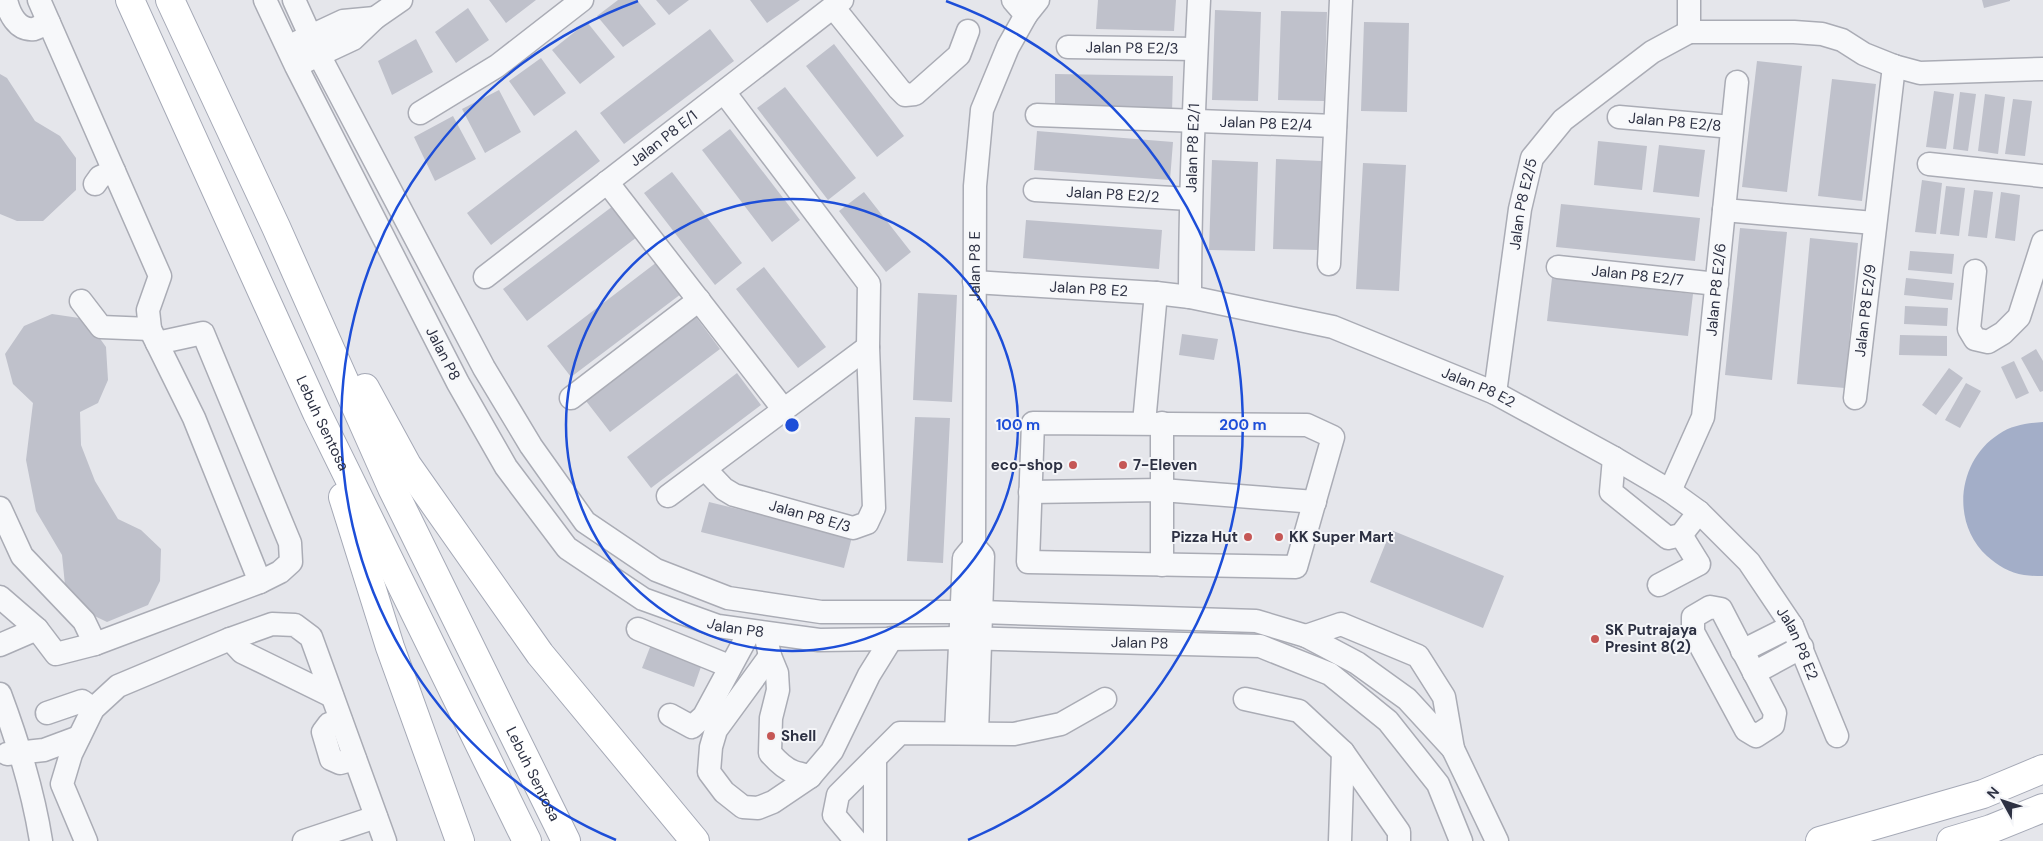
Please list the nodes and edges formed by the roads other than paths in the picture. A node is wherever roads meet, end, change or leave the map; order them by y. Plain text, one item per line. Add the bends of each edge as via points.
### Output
1 (6, 0) edge
2 (39, 0) edge
3 (130, 0) edge
4 (170, 0) edge
5 (265, 0) edge
6 (294, 0) edge
7 (400, 0) edge
8 (582, 0) edge
9 (1198, 0) edge
10 (1341, 0) edge
11 (1689, 0) edge
12 (837, 4) edge
13 (1026, 5) edge
14 (48, 23) junction
15 (968, 31) dead end
16 (1689, 32) junction
17 (315, 45) junction
18 (1068, 47) dead end
19 (1196, 49) junction
20 (291, 57) junction
21 (1894, 66) junction
22 (2043, 69) edge
23 (1737, 82) dead end
24 (724, 92) junction
25 (420, 114) dead end
26 (1037, 115) dead end
27 (1618, 116) dead end
28 (1195, 121) junction
29 (1335, 126) junction
30 (1732, 126) junction
31 (1929, 164) dead end
32 (114, 171) junction
33 (2043, 176) edge
34 (607, 182) junction
35 (95, 184) dead end
36 (1035, 190) dead end
37 (1190, 199) junction
38 (1724, 210) junction
39 (1874, 223) junction
40 (276, 227) junction
41 (2043, 242) edge
42 (1329, 264) dead end
43 (1558, 267) dead end
44 (1975, 272) dead end
45 (485, 276) dead end
46 (974, 282) junction
47 (1717, 284) junction
48 (1156, 293) junction
49 (1190, 297) junction
50 (699, 300) junction
51 (81, 301) dead end
52 (154, 336) junction
53 (868, 347) junction
54 (1495, 393) junction
55 (571, 398) dead end
56 (1855, 398) dead end
57 (784, 410) junction
58 (317, 413) junction
59 (1153, 423) junction
60 (1614, 458) junction
61 (705, 469) junction
62 (1162, 490) junction
63 (1670, 491) junction
64 (1030, 492) junction
65 (668, 496) dead end
66 (1314, 502) junction
67 (0, 508) edge
68 (1699, 512) junction
69 (1681, 535) junction
70 (1162, 565) junction
71 (260, 582) junction
72 (1659, 585) dead end
73 (0, 597) edge
74 (971, 612) junction
75 (1792, 626) junction
76 (37, 629) junction
77 (638, 629) dead end
78 (758, 632) junction
79 (1306, 636) junction
80 (892, 638) junction
81 (230, 639) junction
82 (970, 639) junction
83 (95, 644) junction
84 (0, 645) edge
85 (1802, 647) junction
86 (1742, 651) junction
87 (770, 656) junction
88 (729, 666) junction
89 (1754, 673) junction
90 (0, 694) edge
91 (332, 696) junction
92 (1105, 699) dead end
93 (1245, 699) dead end
94 (93, 709) junction
95 (47, 713) dead end
96 (670, 715) dead end
97 (966, 733) junction
98 (1837, 736) dead end
99 (79, 737) junction
100 (10, 746) edge
101 (1453, 749) junction
102 (1343, 752) junction
103 (875, 758) junction
104 (2043, 769) edge
105 (810, 777) junction
106 (2043, 808) edge
107 (376, 817) junction
108 (27, 841) edge
109 (41, 841) edge
110 (86, 841) edge
111 (304, 841) edge
112 (385, 841) edge
113 (460, 841) edge
114 (527, 841) edge
115 (566, 841) edge
116 (695, 841) edge
117 (856, 841) edge
118 (875, 841) edge
119 (1340, 841) edge
120 (1399, 841) edge
121 (1461, 841) edge
122 (1497, 841) edge
123 (1820, 841) edge
124 (1951, 841) edge

1 - 14 street via 9,14 22,27 33,29
2 - 14 street
3 - 58 main road, Lebuh Sentosa
4 - 40 main road, Lebuh Sentosa
5 - 20 street, Jalan P8
6 - 17 street, Jalan P8
7 - 17 street via 353,39
8 - 25 street via 497,66
9 - 19 street, Jalan P8 E2/1
10 - 29 street
11 - 16 street
12 - 15 street via 906,95 915,94 960,55
12 - 24 street, Jalan P8 E/1
13 - 46 street, Jalan P8 E via 982,110 975,186
14 - 32 street
16 - 21 street via 1822,34 1842,40 1864,54
16 - 54 street, Jalan P8 E2/5 via 1652,52 1563,120 1532,158 1520,209
17 - 20 street
17 - 74 street, Jalan P8 via 484,368 531,446 585,522 656,570 728,598 821,612
18 - 19 street, Jalan P8 E2/3
19 - 28 street, Jalan P8 E2/1
20 - 78 street, Jalan P8 via 458,384 506,467 567,548 643,599 718,626
21 - 22 street via 1920,73
21 - 39 street, Jalan P8 E2/9
23 - 30 street, Jalan P8 E2/6
24 - 34 street, Jalan P8 E/1
24 - 53 street, Jalan P8 E/3 via 869,284
26 - 28 street, Jalan P8 E2/4
27 - 30 street, Jalan P8 E2/8
28 - 29 street, Jalan P8 E2/4
28 - 37 street, Jalan P8 E2/1
29 - 42 street
30 - 38 street, Jalan P8 E2/6
31 - 33 street
32 - 35 street via 100,177
32 - 52 street via 160,276 148,310
34 - 45 street, Jalan P8 E/1
34 - 50 street
36 - 37 street, Jalan P8 E2/2
37 - 49 street, Jalan P8 E2/1
38 - 39 street
38 - 47 street, Jalan P8 E2/6
39 - 56 street, Jalan P8 E2/9
40 - 115 main road, Lebuh Sentosa via 392,488
40 - 116 main road via 407,465 540,654
41 - 44 street via 2019,317 1988,342 1975,339 1969,329
43 - 47 street, Jalan P8 E2/7
46 - 48 street, Jalan P8 E2
46 - 74 street, Jalan P8 E via 974,546 983,556
47 - 63 street, Jalan P8 E2/6 via 1704,417
48 - 49 street, Jalan P8 E2
48 - 59 street
49 - 54 street, Jalan P8 E2 via 1332,327
50 - 55 street
50 - 57 street
51 - 52 street via 101,327
52 - 71 street via 194,418
52 - 71 street via 203,333 290,543 291,562
53 - 57 street
53 - 61 street, Jalan P8 E/3 via 874,508 867,523 853,528 734,495
54 - 60 street, Jalan P8 E2
57 - 61 street
58 - 113 main road via 390,647
58 - 114 main road, Lebuh Sentosa
59 - 62 street
59 - 64 street via 1033,422
59 - 66 street via 1307,425 1333,437
60 - 63 street, Jalan P8 E2
60 - 69 street via 1611,492 1668,538
61 - 65 street
62 - 64 street
62 - 66 street
62 - 70 street
63 - 68 street, Jalan P8 E2
64 - 70 street via 1028,562
66 - 70 street via 1296,567
67 - 83 street via 22,556 84,621
68 - 69 street
68 - 75 street, Jalan P8 E2 via 1749,562
69 - 72 street via 1698,564
71 - 83 street
73 - 76 street
74 - 79 street, Jalan P8 via 1256,621
74 - 82 street
75 - 85 street, Jalan P8 E2
75 - 86 street
76 - 83 street via 56,654
76 - 84 street
77 - 88 street
78 - 80 street, Jalan P8 via 819,640
78 - 87 street
78 - 88 street
79 - 101 street, Jalan P8 via 1357,663 1407,699
79 - 101 street via 1341,624 1418,656 1444,697
80 - 82 street, Jalan P8
80 - 105 street via 869,674 832,751
81 - 91 street via 242,652
81 - 91 street via 272,624 295,625 311,637
81 - 94 street via 118,686
82 - 97 street
82 - 121 street, Jalan P8 via 1260,646 1330,674 1388,721 1438,784
85 - 89 street
85 - 98 street, Jalan P8 E2
86 - 89 street
86 - 89 street via 1721,609 1710,607 1693,617 1693,632 1697,640 1746,730 1756,736 1773,725 1775,713
87 - 105 street via 777,673 778,690 770,718 770,753 794,772
87 - 105 street via 716,730 709,772 724,792 743,807 758,808 773,802
88 - 96 street via 704,716 692,728
90 - 100 street
91 - 107 street via 341,721 328,724 323,732 331,759 340,763 355,759
92 - 97 street via 1061,724 1014,734
93 - 102 street via 1299,711
94 - 95 street via 82,701
94 - 99 street
97 - 103 street via 900,733
99 - 100 street via 44,750
99 - 110 street via 62,784
100 - 108 street
100 - 109 street via 36,811
101 - 122 street, Jalan P8
102 - 119 street
102 - 120 street via 1399,832
103 - 117 street via 838,795 834,815
103 - 118 street
104 - 123 main road via 1983,794
106 - 124 main road
107 - 111 street
107 - 112 street

